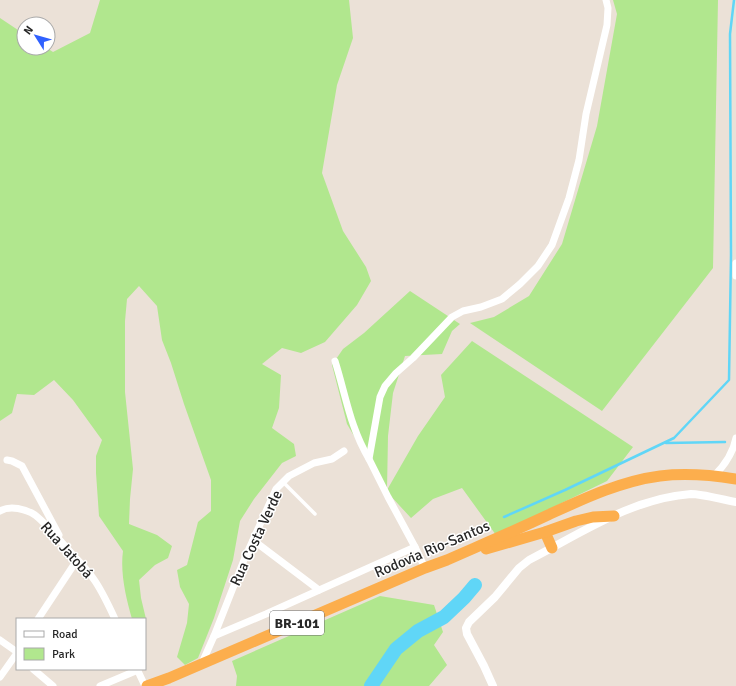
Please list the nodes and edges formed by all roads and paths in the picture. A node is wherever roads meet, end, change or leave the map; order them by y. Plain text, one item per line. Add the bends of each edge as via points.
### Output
1 (606, 0) edge
2 (736, 263) edge
3 (736, 276) edge
4 (335, 361) dead end
5 (736, 438) edge
6 (344, 451) dead end
7 (369, 459) junction
8 (7, 460) dead end
9 (714, 476) junction
10 (736, 479) edge
11 (283, 482) junction
12 (736, 502) edge
13 (0, 511) edge
14 (315, 514) dead end
15 (614, 516) junction
16 (545, 532) junction
17 (253, 540) junction
18 (63, 544) junction
19 (415, 547) junction
20 (552, 548) junction
21 (78, 560) junction
22 (447, 560) junction
23 (425, 568) junction
24 (319, 590) junction
25 (39, 618) edge
26 (114, 618) edge
27 (214, 636) junction
28 (0, 640) edge
29 (16, 653) edge
30 (16, 655) edge
31 (202, 663) junction
32 (34, 670) edge
33 (136, 670) edge
34 (138, 670) edge
35 (0, 677) edge
36 (53, 686) edge
37 (100, 686) edge
38 (146, 686) edge
39 (493, 686) edge

1 - 7 street via 608,25 586,114 579,160 552,245 538,266 502,299 452,317 396,372 380,397
2 - 3 street
4 - 7 street via 351,420
5 - 9 street via 729,459
6 - 11 street, Rua Costa Verde via 332,458 314,463
7 - 19 street
8 - 18 street via 22,466
9 - 10 highway, Rodovia Rio-Santos / BR-101
9 - 22 highway, Rodovia Rio-Santos / BR-101 via 659,476 629,483 587,497
11 - 14 lane
11 - 17 street, Rua Costa Verde via 273,494
12 - 15 street via 692,494 658,499
13 - 18 street, Rua Jatobá via 10,508 21,509 34,515
15 - 16 highway via 593,517
15 - 20 street
16 - 20 highway
16 - 22 highway
17 - 24 street
17 - 27 street, Rua Costa Verde
18 - 21 street, Rua Jatobá
19 - 23 street
19 - 24 street
20 - 39 street via 519,568 466,628
21 - 25 street
21 - 26 street, Rua Jatobá via 98,585
22 - 23 highway, Rodovia Rio-Santos / BR-101
23 - 31 highway, Rodovia Rio-Santos / BR-101
24 - 27 street
27 - 31 street, Rua Costa Verde
28 - 29 street
30 - 35 street
31 - 38 highway, Rodovia Rio-Santos / BR-101
32 - 36 street
33 - 37 street
34 - 38 street

